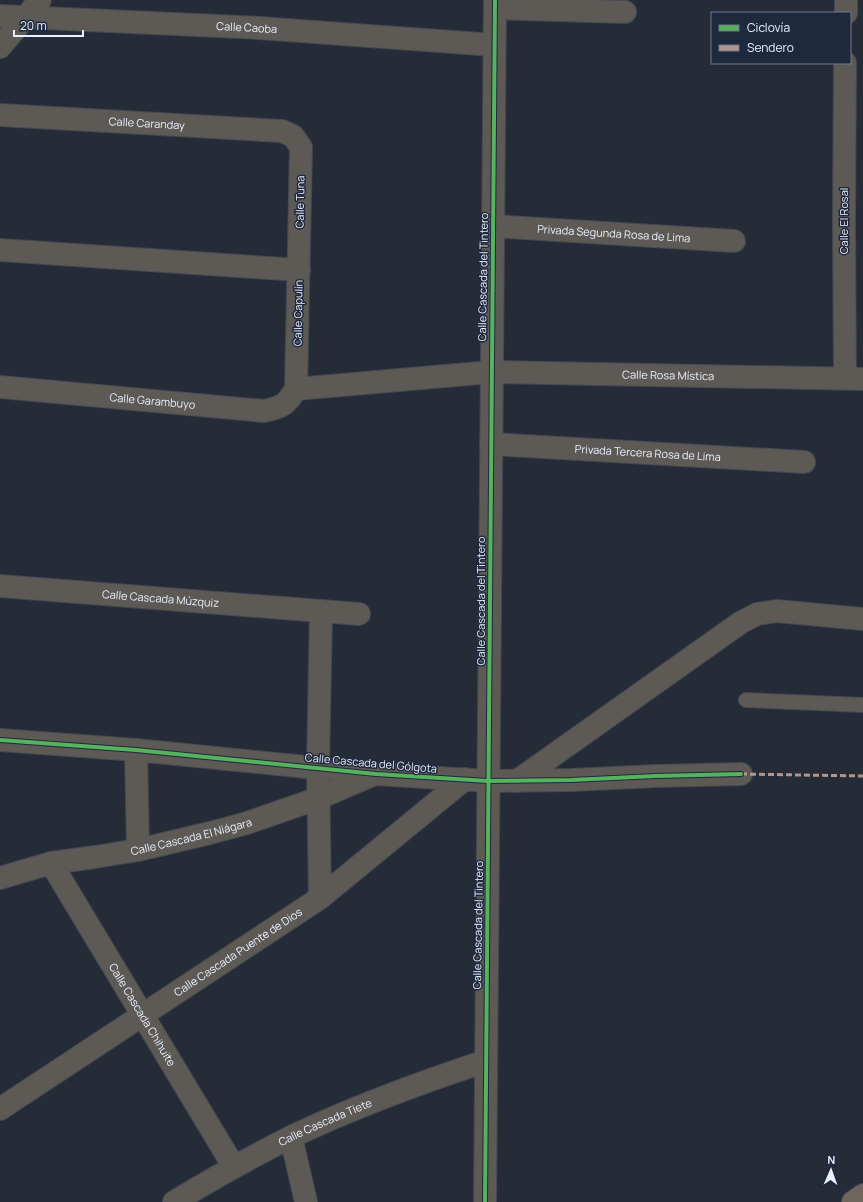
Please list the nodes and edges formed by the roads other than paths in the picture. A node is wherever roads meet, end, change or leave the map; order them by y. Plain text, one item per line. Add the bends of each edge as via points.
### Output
1 (40, 0) edge
2 (846, 0) edge
3 (495, 4) edge
4 (625, 12) dead end
5 (846, 12) edge
6 (0, 16) edge
7 (24, 17) junction
8 (494, 45) junction
9 (0, 48) edge
10 (845, 64) edge
11 (0, 115) edge
12 (293, 136) joint
13 (493, 226) junction
14 (734, 240) dead end
15 (0, 250) edge
16 (299, 270) junction
17 (491, 372) junction
18 (854, 379) edge
19 (0, 387) edge
20 (296, 389) junction
21 (491, 444) junction
22 (804, 462) dead end
23 (0, 586) edge
24 (321, 611) junction
25 (359, 614) dead end
26 (863, 619) edge
27 (746, 700) dead end
28 (863, 705) edge
29 (0, 740) edge
30 (136, 750) junction
31 (318, 768) junction
32 (376, 774) junction
33 (741, 774) dead end
34 (465, 779) junction
35 (488, 781) junction
36 (517, 781) junction
37 (319, 798) junction
38 (138, 850) junction
39 (51, 863) junction
40 (0, 878) edge
41 (320, 898) junction
42 (142, 1015) junction
43 (486, 1061) junction
44 (0, 1109) edge
45 (291, 1137) junction
46 (234, 1167) junction
47 (863, 1195) edge
48 (174, 1202) edge
49 (306, 1202) edge
50 (485, 1202) edge
51 (853, 1202) edge

1 - 7 street
2 - 5 street
3 - 4 street
3 - 8 street, Calle Cascada del Tintero
6 - 7 street, Calle Caoba
7 - 8 street, Calle Caoba via 259,28
7 - 9 street
8 - 13 street, Calle Cascada del Tintero
10 - 18 street, Calle El Rosal via 844,222
11 - 12 street, Calle Caranday via 282,131
12 - 16 street, Calle Tuna via 301,147
13 - 14 street, Privada Segunda Rosa de Lima
13 - 17 street, Calle Cascada del Tintero
15 - 16 street, Calle Capulín
16 - 20 street, Calle Capulín
17 - 18 street, Calle Rosa Mística
17 - 20 street
17 - 21 street, Calle Cascada del Tintero
19 - 20 street, Calle Garambuyo via 264,411 278,408 289,400
21 - 22 street, Privada Tercera Rosa de Lima
21 - 35 street, Calle Cascada del Tintero
23 - 24 street, Calle Cascada Múzquiz
24 - 25 street, Calle Cascada Múzquiz
24 - 31 street
26 - 36 street via 777,611 757,614 733,627
27 - 28 lane
29 - 30 street, Calle Cascada del Gólgota
30 - 31 street, Calle Cascada del Gólgota
30 - 38 street
31 - 32 street, Calle Cascada del Gólgota
31 - 37 street
32 - 34 street, Calle Cascada del Gólgota
32 - 37 street, Calle Cascada El Niágara
33 - 36 street, Calle Cascada del Gólgota
34 - 35 street, Calle Cascada del Gólgota
34 - 41 street, Calle Cascada Puente de Dios
35 - 36 street, Calle Cascada del Gólgota
35 - 43 street, Calle Cascada del Tintero
37 - 38 street, Calle Cascada El Niágara via 247,823
37 - 41 street
38 - 39 street, Calle Cascada El Niágara
39 - 40 street, Calle Cascada El Niágara
39 - 42 street, Calle Cascada Chihuite
41 - 42 street, Calle Cascada Puente de Dios
42 - 44 street, Calle Cascada Puente de Dios
42 - 46 street, Calle Cascada Chihuite
43 - 45 street, Calle Cascada Tiete via 417,1084
43 - 50 street, Calle Cascada del Tintero
45 - 46 street, Calle Cascada Tiete
45 - 49 street
46 - 48 street, Calle Cascada Tiete
47 - 51 highway

